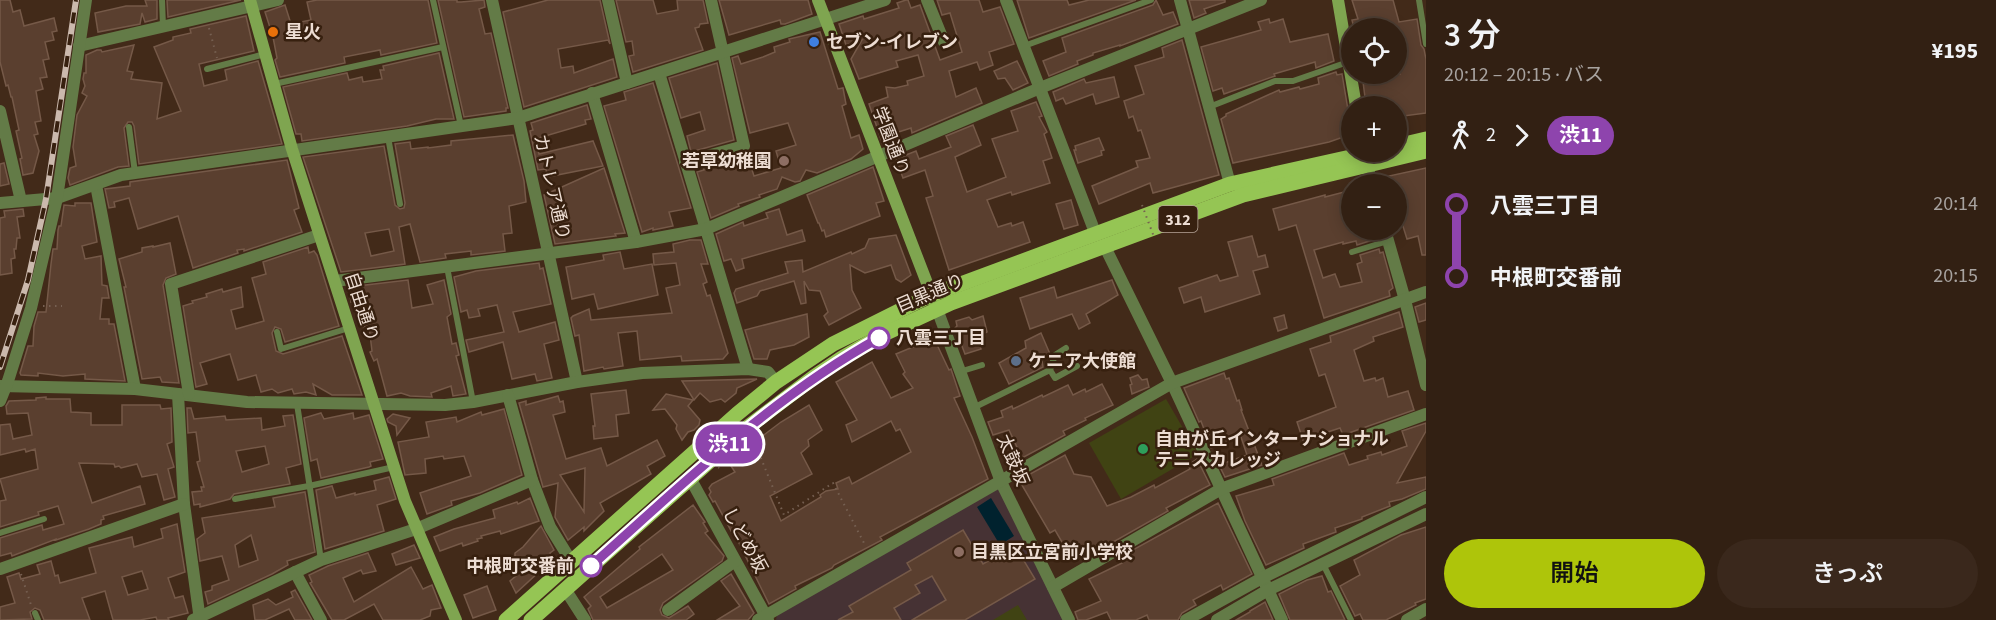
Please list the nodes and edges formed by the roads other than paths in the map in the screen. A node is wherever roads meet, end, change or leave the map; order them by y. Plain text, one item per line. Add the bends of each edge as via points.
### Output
1 (86, 0) edge
2 (162, 0) edge
3 (278, 0) edge
4 (433, 0) edge
5 (492, 0) edge
6 (608, 0) edge
7 (711, 0) edge
8 (818, 0) edge
9 (885, 0) edge
10 (927, 0) edge
11 (1006, 0) edge
12 (1151, 0) edge
13 (1180, 0) edge
14 (1262, 0) edge
15 (1338, 0) edge
16 (1419, 0) edge
17 (251, 3) edge
18 (825, 19) junction
19 (1341, 19) edge
20 (164, 27) junction
21 (1188, 29) junction
22 (1426, 41) edge
23 (944, 42) dead end
24 (79, 46) junction
25 (1024, 46) junction
26 (443, 47) junction
27 (723, 50) junction
28 (265, 54) junction
29 (1341, 65) edge
30 (207, 69) dead end
31 (659, 73) junction
32 (627, 83) junction
33 (274, 84) junction
34 (1040, 88) junction
35 (592, 93) junction
36 (1209, 107) junction
37 (0, 111) edge
38 (518, 118) junction
39 (461, 126) junction
40 (129, 128) dead end
41 (388, 137) junction
42 (1426, 139) edge
43 (1407, 143) edge
44 (292, 149) junction
45 (1426, 151) edge
46 (1407, 152) edge
47 (878, 156) junction
48 (1341, 161) edge
49 (686, 162) junction
50 (1345, 162) edge
51 (135, 172) junction
52 (96, 184) junction
53 (1230, 184) junction
54 (57, 198) junction
55 (21, 201) junction
56 (0, 203) edge
57 (400, 204) dead end
58 (706, 229) junction
59 (320, 235) junction
60 (1377, 240) edge
61 (1388, 240) edge
62 (1101, 241) junction
63 (636, 242) junction
64 (548, 252) junction
65 (1352, 252) dead end
66 (447, 267) junction
67 (335, 281) junction
68 (1426, 292) edge
69 (1405, 300) junction
70 (934, 302) junction
71 (350, 327) junction
72 (277, 332) dead end
73 (1066, 348) dead end
74 (982, 365) dead end
75 (1077, 366) dead end
76 (748, 369) junction
77 (1050, 370) junction
78 (959, 372) junction
79 (577, 382) junction
80 (776, 382) junction
81 (1172, 383) junction
82 (1426, 385) edge
83 (3, 386) edge
84 (135, 389) junction
85 (184, 394) junction
86 (508, 396) junction
87 (0, 401) edge
88 (473, 402) junction
89 (297, 404) junction
90 (375, 405) junction
91 (972, 408) junction
92 (1426, 414) edge
93 (395, 467) junction
94 (690, 478) junction
95 (532, 480) junction
96 (1001, 482) junction
97 (309, 486) junction
98 (1221, 489) junction
99 (1426, 497) edge
100 (236, 499) dead end
101 (184, 504) junction
102 (1426, 514) edge
103 (44, 519) dead end
104 (416, 529) junction
105 (0, 533) edge
106 (321, 560) junction
107 (571, 561) junction
108 (735, 561) junction
109 (1323, 564) junction
110 (0, 569) edge
111 (295, 572) junction
112 (1262, 578) junction
113 (1053, 586) junction
114 (565, 589) junction
115 (1268, 590) junction
116 (1426, 609) edge
117 (668, 610) dead end
118 (763, 618) edge
119 (197, 619) edge
120 (321, 620) edge
121 (456, 620) edge
122 (506, 620) edge
123 (531, 620) edge
124 (585, 620) edge
125 (1069, 620) edge
126 (1186, 620) edge
127 (1217, 620) edge
128 (1282, 620) edge
129 (1352, 620) edge
130 (1407, 620) edge

1 - 24 street
2 - 20 lane
3 - 17 street
4 - 26 lane
5 - 38 street, カトレア通り
6 - 32 street
7 - 27 street
8 - 18 main road, 学園通り
9 - 18 street
10 - 23 street
11 - 25 street
12 - 25 lane
13 - 21 street
14 - 21 street
15 - 19 main road
16 - 22 lane
17 - 20 street
17 - 28 main road, 自由通り
18 - 27 street
18 - 47 main road, 学園通り
20 - 24 street
21 - 34 street
21 - 36 street
24 - 54 street
25 - 34 street
26 - 33 lane
26 - 39 lane
27 - 31 street
27 - 49 street via 744,146
28 - 30 lane
28 - 33 main road, 自由通り
29 - 36 lane via 1293,81 1275,81
31 - 32 street
31 - 49 street
32 - 35 street
33 - 44 main road, 自由通り
34 - 47 street
34 - 62 street
35 - 38 street
35 - 63 street
36 - 53 street
37 - 55 street
38 - 39 street
38 - 64 street, カトレア通り
39 - 41 street
40 - 51 lane
41 - 44 street
41 - 57 lane
42 - 43 main road
44 - 51 street
44 - 59 main road, 自由通り
45 - 46 main road, 目黒通り / 312
47 - 58 street
47 - 70 main road, 学園通り
48 - 53 main road, 目黒通り / 312
49 - 58 street
50 - 62 main road, 目黒通り / 312
51 - 52 street
52 - 54 street
52 - 84 street
53 - 62 main road, 目黒通り / 312
54 - 55 street
54 - 83 street via 32,304
55 - 56 street
58 - 63 street
58 - 76 street
59 - 67 main road, 自由通り
59 - 85 street via 171,284
60 - 65 lane
61 - 69 street
62 - 70 main road, 目黒通り / 312
62 - 81 street
63 - 64 street
64 - 66 street
64 - 79 street, カトレア通り
66 - 67 street
66 - 88 lane
67 - 71 main road, 自由通り
68 - 69 street
69 - 81 street
69 - 82 street
70 - 78 street, 太鼓坂
70 - 80 main road, 目黒通り / 312 via 833,344
70 - 94 main road, 目黒通り / 312 via 795,391
71 - 72 lane via 281,349
71 - 90 main road, 自由通り
73 - 77 lane via 1055,354
74 - 78 lane
75 - 77 lane via 1055,378
76 - 79 street via 642,373
76 - 80 street via 768,372
77 - 91 lane
78 - 91 street, 太鼓坂
79 - 86 street
80 - 107 main road, 目黒通り / 312
81 - 96 street
81 - 98 street
83 - 84 street
83 - 87 street
84 - 85 street
85 - 89 street
85 - 101 street
86 - 88 street
86 - 95 street
88 - 90 street
89 - 90 street
89 - 97 lane
90 - 93 main road, 自由通り
91 - 96 street, 太鼓坂
92 - 98 street
93 - 97 lane
93 - 104 main road, 自由通り
94 - 108 street, しどめ坂
94 - 114 main road, 目黒通り / 312
95 - 104 street
95 - 107 street via 550,527
96 - 113 street, 太鼓坂
96 - 118 street
97 - 100 lane
97 - 106 lane
98 - 112 street
98 - 113 street
99 - 112 street
101 - 110 street
101 - 119 street
102 - 109 street
103 - 105 lane
104 - 106 street
104 - 121 main road, 自由通り
106 - 111 street
107 - 122 main road, 目黒通り / 312
108 - 117 street
108 - 118 street, しどめ坂
109 - 115 street
109 - 129 lane
111 - 119 street
111 - 120 street
112 - 115 street
112 - 126 street
113 - 125 street, 太鼓坂
114 - 123 main road, 目黒通り / 312
114 - 124 street
115 - 127 street
115 - 128 street
116 - 130 street

